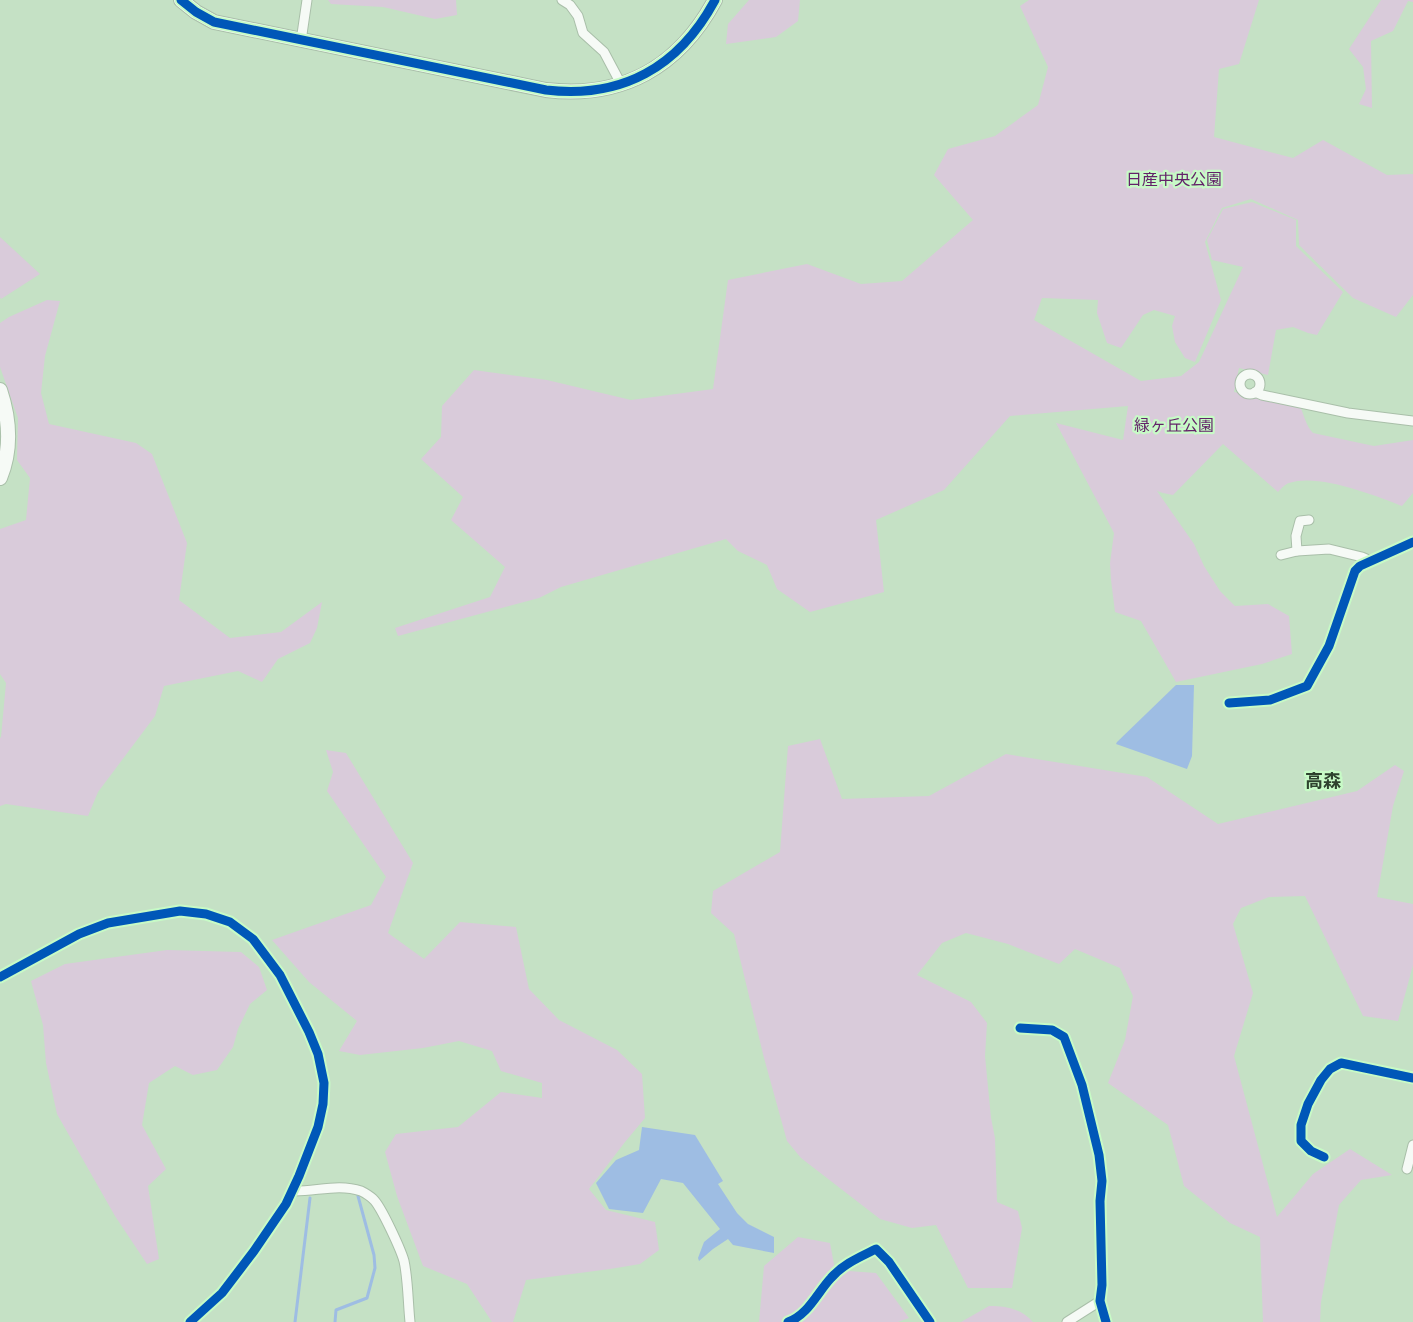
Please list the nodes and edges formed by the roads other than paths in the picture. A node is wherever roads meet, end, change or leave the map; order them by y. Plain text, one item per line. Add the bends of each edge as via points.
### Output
1 (181, 0) edge
2 (307, 0) edge
3 (562, 0) edge
4 (715, 0) edge
5 (302, 41) junction
6 (621, 84) junction
7 (0, 390) edge
8 (1255, 392) dead end
9 (1413, 421) edge
10 (0, 478) edge
11 (1309, 520) dead end
12 (1413, 542) edge
13 (1297, 551) junction
14 (1281, 555) dead end
15 (1371, 561) junction
16 (1229, 703) dead end
17 (0, 976) edge
18 (1020, 1028) dead end
19 (1413, 1078) edge
20 (1413, 1145) edge
21 (1324, 1156) dead end
22 (1407, 1169) dead end
23 (292, 1191) junction
24 (1100, 1301) junction
25 (190, 1322) edge
26 (410, 1322) edge
27 (788, 1322) edge
28 (930, 1322) edge
29 (1067, 1322) edge
30 (1106, 1322) edge

1 - 5 street via 214,22
2 - 5 street
3 - 6 street via 579,16 583,33 604,52
4 - 6 street via 678,51 654,69
5 - 6 street via 559,92 595,91
7 - 10 street via 9,440
8 - 9 street via 1348,413
11 - 13 street via 1300,521
12 - 15 street
13 - 14 street
13 - 15 street via 1329,549
15 - 16 street via 1355,571 1329,646 1307,686 1270,700
17 - 23 street via 108,922 180,910 230,922 245,933 280,975 318,1054 324,1083 318,1127
18 - 24 street via 1052,1030 1064,1037 1082,1085 1102,1181
19 - 21 street via 1341,1064 1330,1069 1300,1125 1300,1141
20 - 22 street
23 - 25 street via 222,1293
23 - 26 street via 348,1188 374,1199 404,1262
24 - 29 street
24 - 30 street
27 - 28 street via 805,1311 832,1276 876,1249

